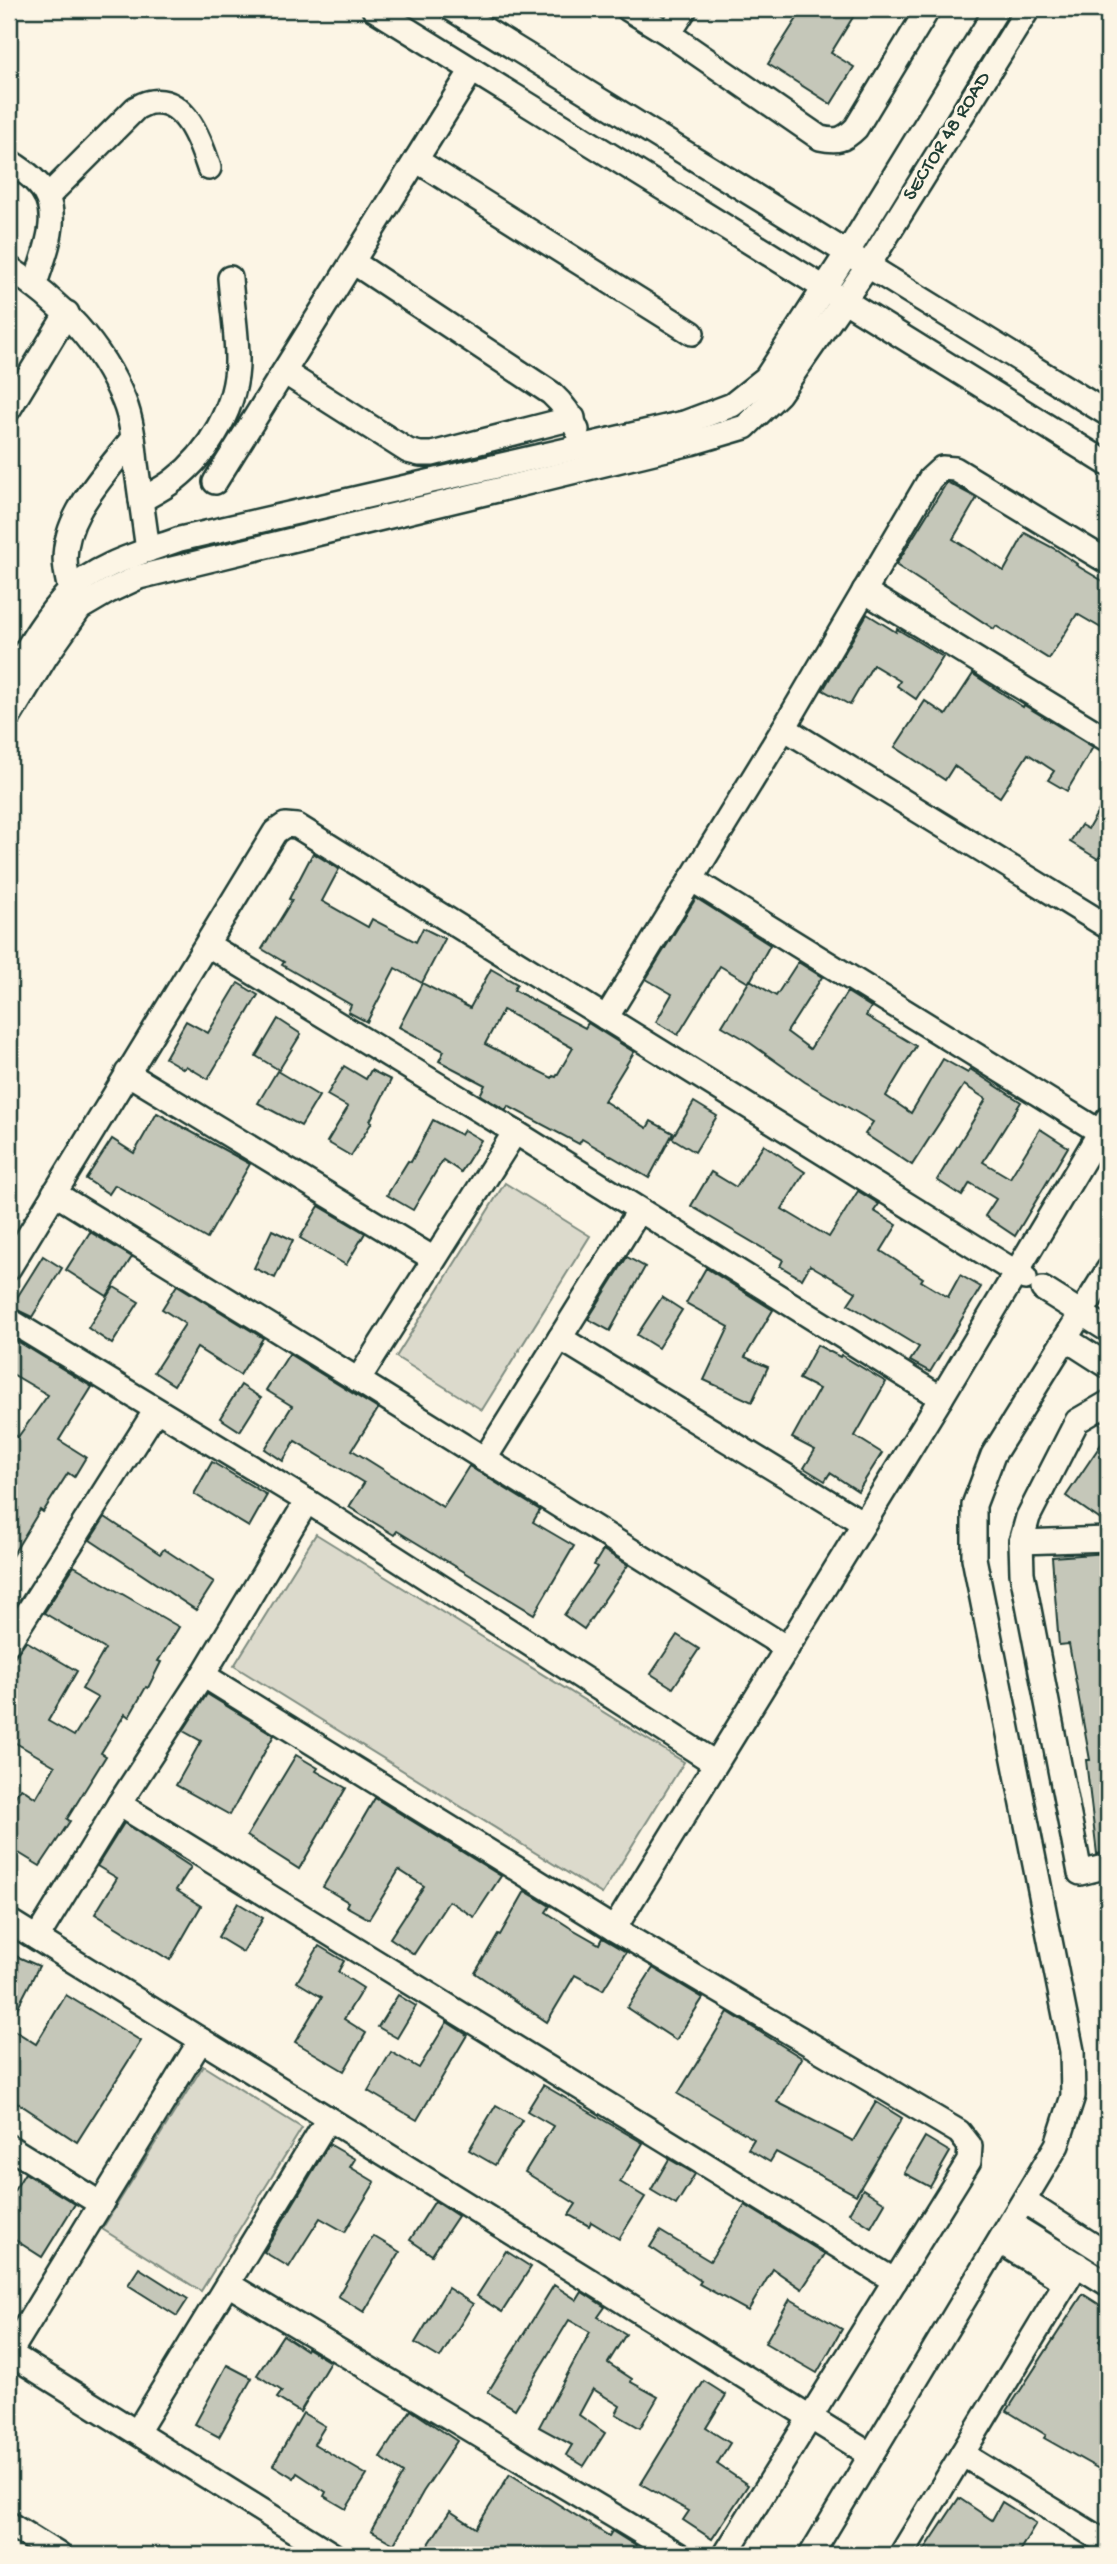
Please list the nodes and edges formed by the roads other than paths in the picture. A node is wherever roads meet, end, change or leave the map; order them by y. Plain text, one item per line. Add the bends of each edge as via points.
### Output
1 (374, 9) edge
2 (452, 9) edge
3 (628, 9) edge
4 (685, 9) edge
5 (928, 9) edge
6 (997, 9) edge
7 (1028, 9) edge
8 (669, 34) junction
9 (472, 70) junction
10 (416, 160) junction
11 (9, 161) edge
12 (209, 168) dead end
13 (48, 196) junction
14 (848, 253) junction
15 (353, 262) junction
16 (868, 266) junction
17 (9, 268) edge
18 (230, 278) dead end
19 (34, 284) junction
20 (824, 288) junction
21 (845, 301) junction
22 (67, 313) junction
23 (692, 333) dead end
24 (284, 372) junction
25 (9, 409) edge
26 (1108, 414) edge
27 (573, 418) junction
28 (133, 438) junction
29 (582, 447) junction
30 (1108, 464) edge
31 (215, 482) dead end
32 (141, 500) junction
33 (148, 550) junction
34 (1108, 562) edge
35 (863, 591) junction
36 (75, 599) junction
37 (9, 679) edge
38 (9, 717) edge
39 (784, 728) junction
40 (1108, 740) edge
41 (691, 880) junction
42 (1108, 927) edge
43 (208, 945) junction
44 (606, 1018) junction
45 (127, 1073) junction
46 (1104, 1125) edge
47 (515, 1132) junction
48 (54, 1193) junction
49 (639, 1211) junction
50 (434, 1259) junction
51 (9, 1268) edge
52 (1108, 1270) edge
53 (1027, 1280) junction
54 (1082, 1313) junction
55 (9, 1320) edge
56 (1108, 1330) edge
57 (560, 1338) junction
58 (1066, 1339) junction
59 (1108, 1366) edge
60 (359, 1380) junction
61 (940, 1398) junction
62 (1108, 1403) edge
63 (156, 1410) junction
64 (484, 1460) junction
65 (307, 1501) junction
66 (863, 1523) junction
67 (1108, 1539) edge
68 (1021, 1542) junction
69 (9, 1642) edge
70 (787, 1648) junction
71 (203, 1675) junction
72 (715, 1763) junction
73 (119, 1804) junction
74 (1108, 1866) edge
75 (9, 1921) edge
76 (614, 1929) junction
77 (37, 1938) junction
78 (201, 2040) junction
79 (328, 2119) junction
80 (9, 2147) edge
81 (1024, 2201) junction
82 (101, 2204) junction
83 (1005, 2233) junction
84 (1108, 2255) edge
85 (1072, 2273) junction
86 (895, 2281) junction
87 (228, 2284) junction
88 (1108, 2284) edge
89 (9, 2353) edge
90 (810, 2417) junction
91 (137, 2432) junction
92 (962, 2454) junction
93 (871, 2455) junction
94 (9, 2524) edge
95 (1108, 2544) edge
96 (59, 2555) edge
97 (333, 2555) edge
98 (679, 2555) edge
99 (725, 2555) edge
100 (811, 2555) edge
101 (901, 2555) edge

1 - 9 street
2 - 14 street
3 - 8 street
4 - 8 street
5 - 8 street via 856,128 846,138 834,141 820,138
6 - 14 street, SECTOR 48 ROAD
7 - 16 street, SECTOR 48 ROAD
9 - 10 street
9 - 20 street
10 - 15 street
10 - 23 street
11 - 13 street
12 - 13 street via 186,118 170,105 152,101 136,108
13 - 19 street via 53,214
14 - 16 street
14 - 20 street, SECTOR 48 ROAD
15 - 24 street
15 - 27 street via 551,393
16 - 21 street, SECTOR 48 ROAD
16 - 26 street
17 - 19 street
18 - 32 street via 237,360 233,392 220,425 200,455 173,481
19 - 22 street
20 - 21 street
20 - 29 street, SECTOR 48 ROAD via 765,378 732,405 684,424
21 - 30 street
21 - 36 street, SECTOR 48 ROAD via 779,394 745,427 139,577
22 - 25 street
22 - 28 street via 102,359 119,391
24 - 27 street via 419,454
24 - 31 street
27 - 29 street
28 - 32 street
28 - 36 street via 78,511 67,533 63,554
29 - 33 street, SECTOR 48 ROAD
32 - 33 street
33 - 36 street, SECTOR 48 ROAD via 105,568
34 - 35 street via 955,469 942,468 930,479
35 - 39 street
35 - 40 street
36 - 37 street via 48,618
36 - 38 street
39 - 41 street
39 - 42 street
41 - 44 street
41 - 46 street
43 - 44 street via 275,832 285,825 297,826
43 - 45 street
43 - 47 street
44 - 53 street
45 - 48 street
45 - 50 street
46 - 53 street
47 - 49 street
47 - 50 street
48 - 51 street
48 - 60 street
49 - 57 street
49 - 61 street
50 - 60 street
52 - 54 street
53 - 54 street
53 - 61 street
54 - 56 street
54 - 58 street
55 - 63 street
57 - 64 street
57 - 66 street
58 - 59 street
58 - 81 street via 993,1455 974,1505 974,1558 1072,2051 1069,2109 1057,2145
60 - 64 street
61 - 66 street
62 - 68 street via 1077,1421 1028,1517
63 - 65 street
63 - 69 street
64 - 70 street
65 - 71 street
65 - 72 street
66 - 70 street
67 - 68 street
68 - 74 street via 1022,1573 1080,1873
70 - 72 street
71 - 73 street
71 - 76 street
72 - 76 street
73 - 77 street
73 - 86 street
75 - 77 street
76 - 86 street via 959,2132 970,2146 969,2161
77 - 78 street
78 - 79 street
78 - 82 street
79 - 87 street
79 - 90 street
80 - 82 street
81 - 83 street
81 - 84 street
82 - 89 street
83 - 85 street
83 - 93 street
85 - 88 street
85 - 92 street
86 - 90 street
87 - 91 street
87 - 98 street
89 - 91 street
90 - 93 street
90 - 99 street
91 - 97 street
92 - 95 street
92 - 101 street
93 - 100 street
94 - 96 street

